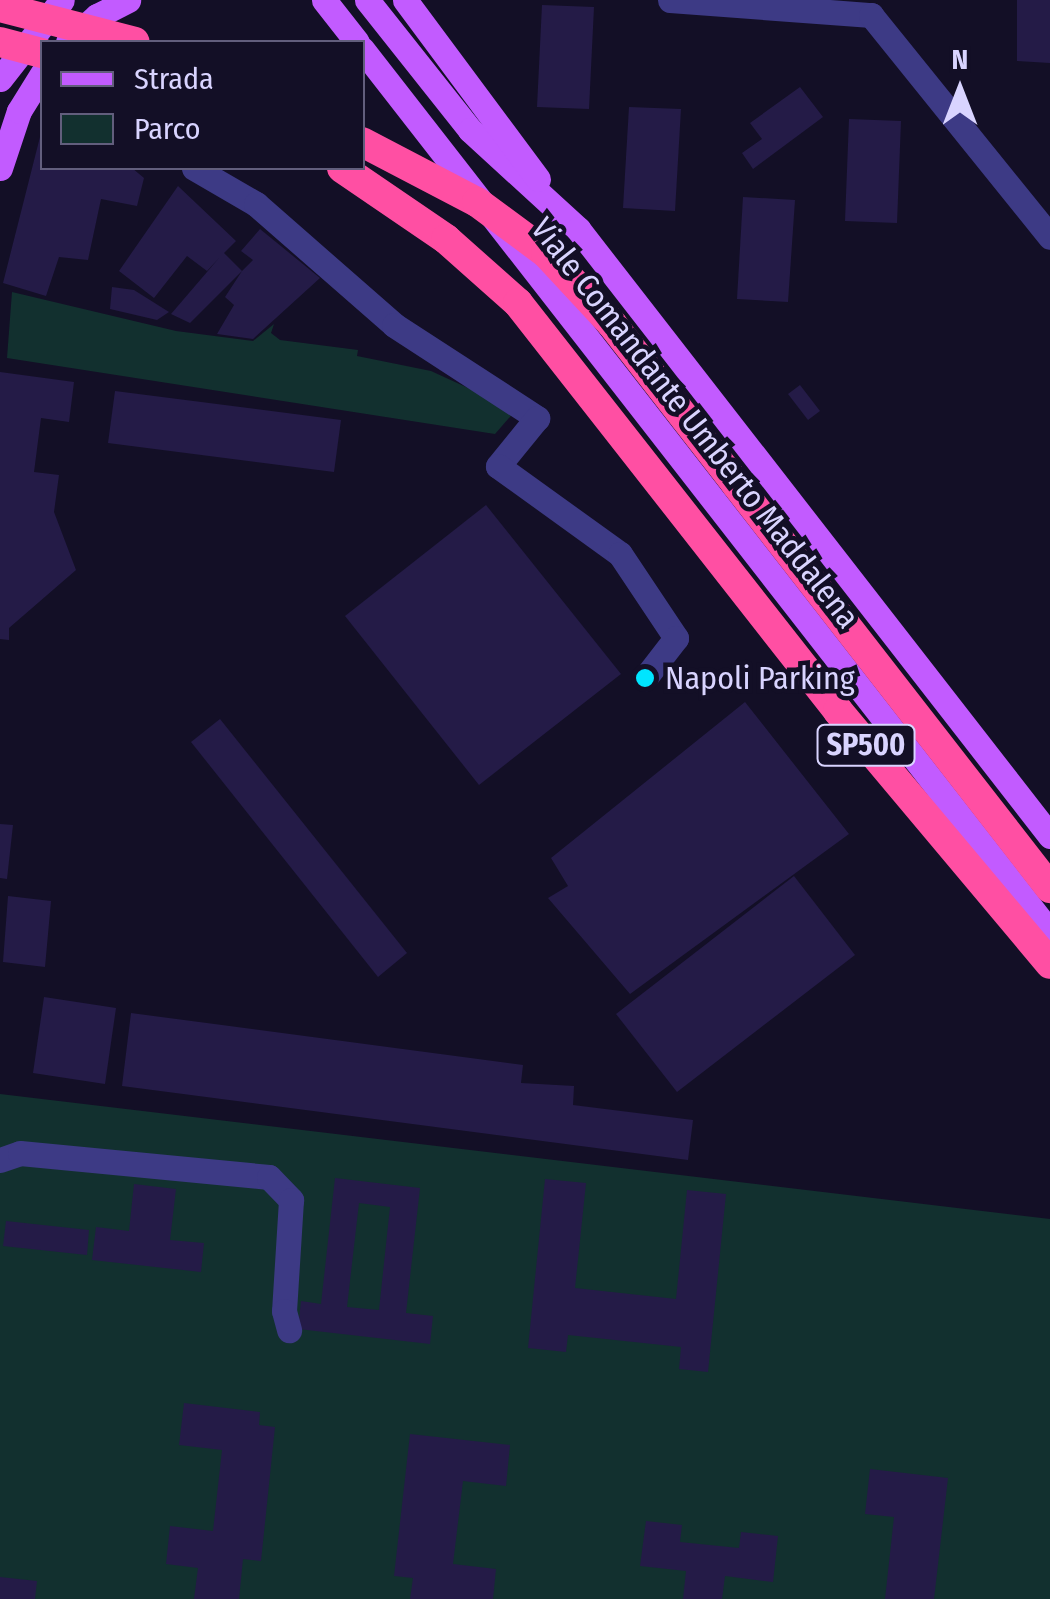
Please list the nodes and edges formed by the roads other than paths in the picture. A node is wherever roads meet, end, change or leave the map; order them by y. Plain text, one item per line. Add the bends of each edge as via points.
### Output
1 (62, 0) edge
2 (128, 0) edge
3 (324, 0) edge
4 (366, 0) edge
5 (405, 0) edge
6 (670, 0) edge
7 (0, 5) edge
8 (103, 8) edge
9 (40, 22) junction
10 (70, 40) edge
11 (128, 40) edge
12 (355, 40) edge
13 (0, 42) edge
14 (40, 52) edge
15 (365, 53) edge
16 (0, 79) edge
17 (40, 82) edge
18 (365, 144) edge
19 (0, 168) edge
20 (197, 170) edge
21 (345, 170) edge
22 (552, 200) junction
23 (1050, 237) edge
24 (645, 678) dead end
25 (1050, 836) edge
26 (1050, 888) edge
27 (1050, 932) edge
28 (1050, 964) edge
29 (0, 1160) edge
30 (288, 1330) dead end

1 - 9 main road
2 - 8 main road
3 - 12 main road
4 - 22 main road, Viale Comandante Umberto Maddalena via 470,130
5 - 22 main road
6 - 23 street via 871,15
7 - 9 street
7 - 11 highway, bridge
8 - 10 main road
9 - 16 main road
13 - 14 highway, bridge
15 - 27 main road, Viale Comandante Umberto Maddalena
17 - 19 main road
18 - 26 highway, SP500, bridge via 477,202 546,253 612,324
20 - 24 street via 256,204 394,325 537,418 498,466 620,554 676,638
21 - 28 highway, SP500 via 491,278 561,352 838,712
22 - 25 main road, Viale Comandante Umberto Maddalena
29 - 30 street via 20,1153 269,1176 292,1200

